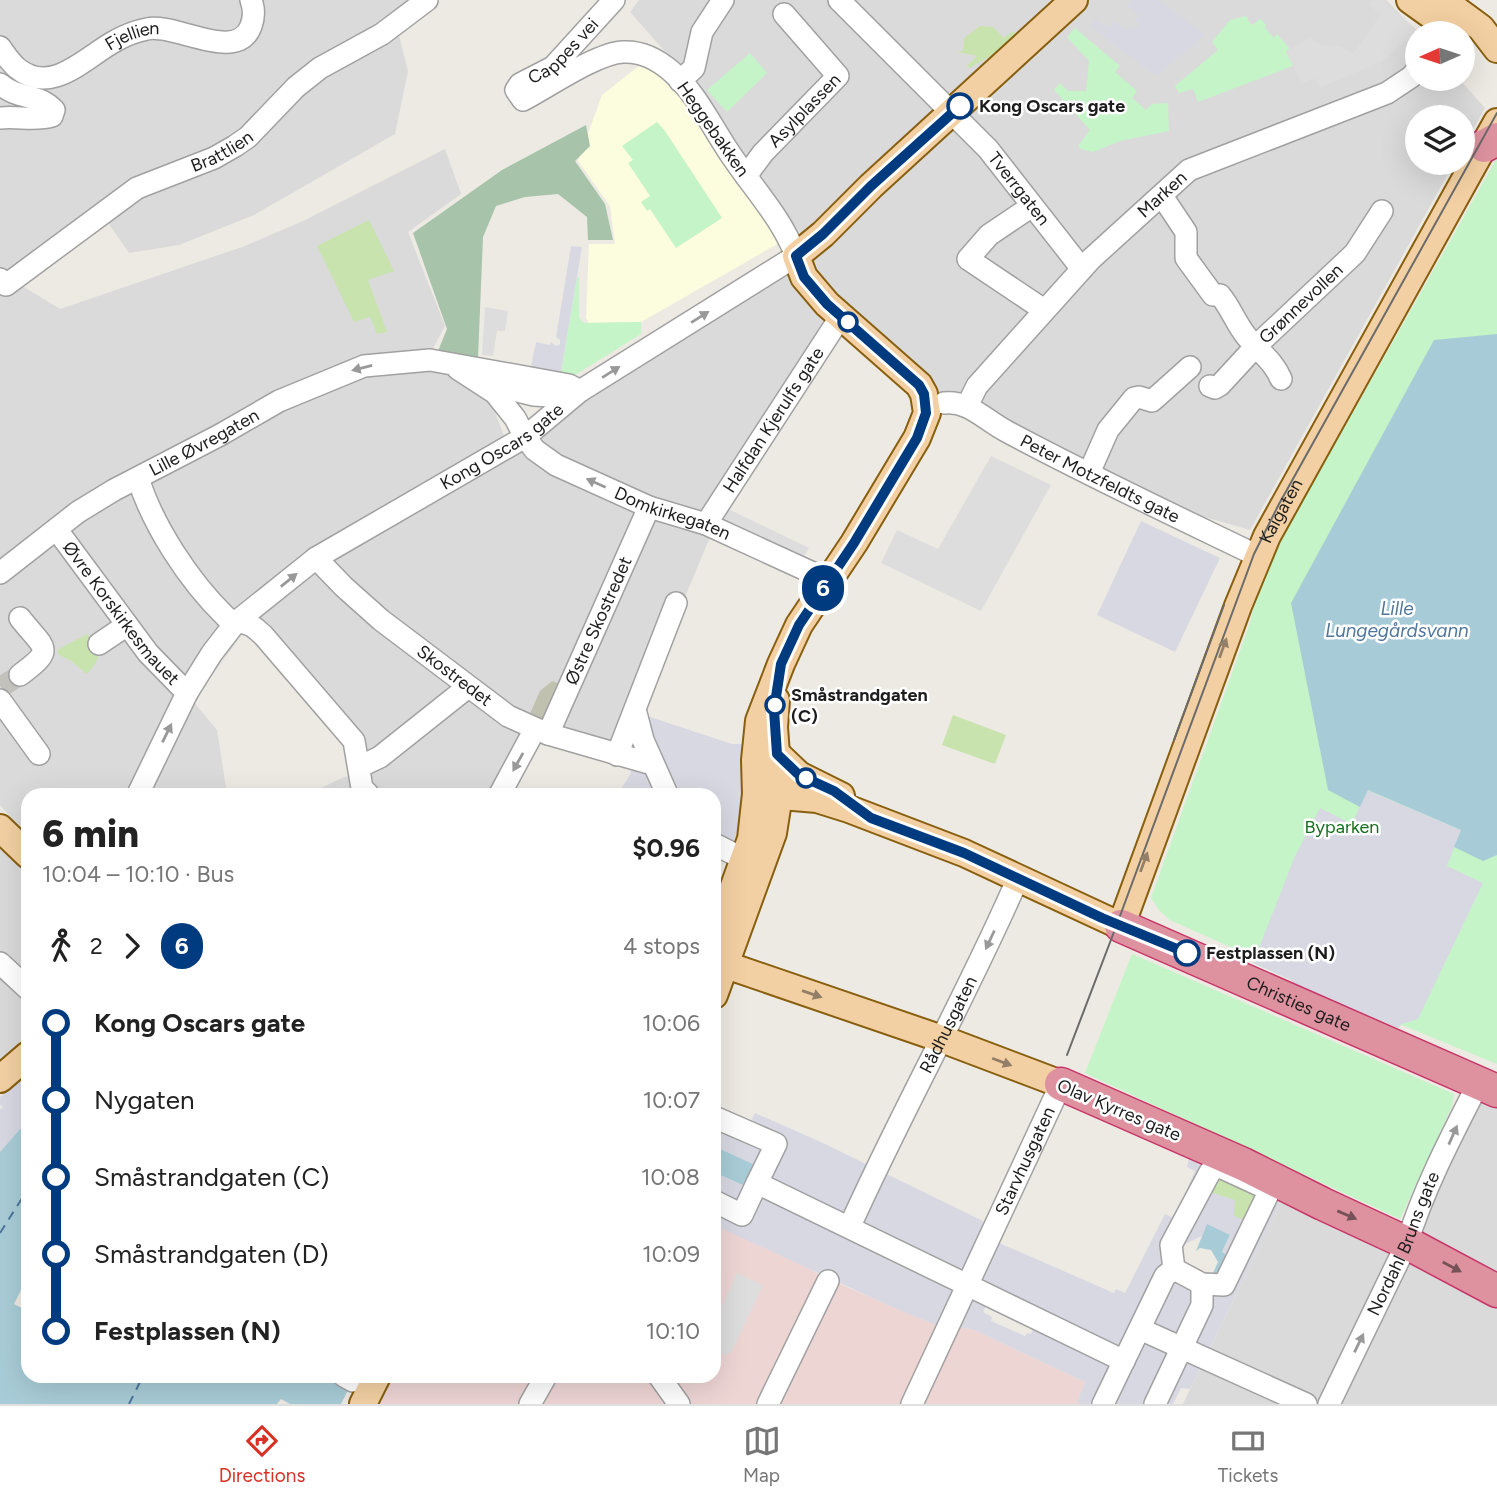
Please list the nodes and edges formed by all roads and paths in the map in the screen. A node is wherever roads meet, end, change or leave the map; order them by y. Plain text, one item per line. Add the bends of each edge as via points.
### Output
1 (251, 0) edge
2 (427, 0) edge
3 (614, 0) edge
4 (723, 0) edge
5 (839, 0) edge
6 (1074, 0) edge
7 (1410, 0) edge
8 (1443, 0) edge
9 (784, 14) dead end
10 (1437, 21) edge
11 (0, 47) edge
12 (1475, 48) edge
13 (1497, 49) edge
14 (1497, 63) edge
15 (1405, 80) edge
16 (681, 81) junction
17 (0, 84) edge
18 (523, 100) joint
19 (952, 113) junction
20 (0, 118) edge
21 (1493, 136) edge
22 (746, 176) junction
23 (1162, 196) junction
24 (1032, 206) junction
25 (1382, 211) dead end
26 (796, 256) junction
27 (1082, 269) junction
28 (3, 282) edge
29 (1044, 310) junction
30 (841, 316) junction
31 (1256, 346) junction
32 (440, 363) junction
33 (1190, 367) dead end
34 (473, 379) junction
35 (1281, 379) dead end
36 (1210, 386) dead end
37 (580, 391) junction
38 (944, 403) dead end
39 (967, 406) junction
40 (525, 437) junction
41 (1089, 473) junction
42 (138, 478) junction
43 (649, 507) junction
44 (706, 524) junction
45 (57, 530) junction
46 (1258, 556) junction
47 (316, 558) junction
48 (0, 573) edge
49 (828, 580) junction
50 (676, 603) dead end
51 (20, 618) dead end
52 (236, 622) junction
53 (127, 625) junction
54 (99, 644) dead end
55 (781, 664) junction
56 (20, 675) tunnel mouth
57 (468, 687) junction
58 (187, 693) junction
59 (0, 701) edge
60 (636, 713) dead end
61 (542, 732) junction
62 (39, 754) dead end
63 (777, 754) junction
64 (617, 755) junction
65 (652, 764) junction
66 (360, 786) edge
67 (141, 788) edge
68 (504, 788) edge
69 (664, 788) edge
70 (768, 794) junction
71 (871, 818) junction
72 (0, 828) edge
73 (21, 848) edge
74 (721, 848) edge
75 (744, 859) junction
76 (1018, 878) junction
77 (1121, 926) junction
78 (721, 950) edge
79 (721, 952) edge
80 (721, 954) edge
81 (0, 962) edge
82 (21, 982) edge
83 (945, 1035) junction
84 (21, 1061) edge
85 (0, 1079) edge
86 (1061, 1084) junction
87 (1488, 1087) edge
88 (721, 1120) edge
89 (1194, 1142) junction
90 (1210, 1172) junction
91 (757, 1183) junction
92 (1279, 1188) junction
93 (721, 1204) edge
94 (850, 1226) junction
95 (1407, 1243) junction
96 (1174, 1269) junction
97 (828, 1280) dead end
98 (1202, 1284) junction
99 (969, 1285) junction
100 (1497, 1291) edge
101 (1140, 1329) junction
102 (1182, 1347) junction
103 (1124, 1361) junction
104 (542, 1383) edge
105 (664, 1383) edge
106 (530, 1404) edge
107 (679, 1404) edge
108 (768, 1404) edge
109 (912, 1404) edge
110 (1103, 1404) edge
111 (1155, 1404) edge
112 (1307, 1404) edge
113 (1329, 1404) edge

1 - 11 street, Fjellien via 253,18 242,37 225,43 150,28 116,40 52,78 28,75 16,68
2 - 28 street, Brattlien via 382,34 320,68 234,146 137,188
3 - 18 street, Cappes vei via 552,67 520,84 516,90
4 - 16 street via 702,32 694,68
5 - 19 street, Tverrgaten
6 - 19 main road, Kong Oscars gate
7 - 10 main road
8 - 13 main road via 1481,28
9 - 22 street, Asylplassen via 838,76
12 - 14 main road
15 - 23 street, Marken via 1387,93 1189,170
16 - 18 street, Heggebakken via 648,55 624,51 593,62
16 - 22 street, Heggebakken
17 - 20 street via 16,94 46,101 54,110 45,118
19 - 24 street, Tverrgaten via 988,149
19 - 26 main road, Kong Oscars gate
21 - 46 main road, Kaigaten
22 - 26 street, Heggebakken via 784,228
23 - 27 street, Marken
23 - 31 street via 1186,232 1186,258 1213,295 1220,295
24 - 27 street, Tverrgaten
24 - 29 street via 989,235 968,259
25 - 31 street, Grønnevollen via 1354,253
26 - 30 main road via 810,285
37 -> 26 street, Kong Oscars gate
27 - 29 street, Marken
29 - 39 street, Marken via 977,386
30 - 44 street, Halfdan Kjerulfs gate via 764,446
30 - 49 main road via 919,385 926,413 917,438
31 - 35 street
31 - 36 street, Grønnevollen via 1220,385
32 - 34 street
32 - 37 street, Lille Øvregaten via 569,385
32 -> 42 street, Lille Øvregaten via 364,366 256,413
33 - 41 street via 1152,401 1134,398 1108,430
34 - 37 street via 534,395
34 - 40 street, Domkirkegaten via 504,403
37 - 40 street, Kong Oscars gate
38 - 39 street, Peter Motzfeldts gate
39 - 41 street, Peter Motzfeldts gate
43 -> 40 street, Domkirkegaten via 556,464
40 - 47 street, Kong Oscars gate
41 - 46 street, Peter Motzfeldts gate
42 - 45 street, Lille Øvregaten via 78,512
42 - 52 street via 172,550 226,618
43 - 44 street, Domkirkegaten
43 - 61 street, Østre Skostredet
44 - 49 street, Domkirkegaten
45 - 48 street, Lille Øvregaten
45 - 53 street, Øvre Korskirkesmauet
77 -> 46 main road, Kaigaten
52 -> 47 street, Kong Oscars gate
47 - 57 street, Skostredet via 381,620
49 - 55 main road
50 - 64 street
51 - 56 street via 44,654
52 - 58 street, Kong Oscars gate
52 - 66 street via 249,624 263,635 354,741
53 - 54 street
53 - 58 street, Øvre Korskirkesmauet
55 - 63 main road via 774,710
55 - 70 main road via 759,721 755,760
57 - 61 street, Skostredet via 508,716
57 - 66 street via 380,757
67 -> 58 street, Kong Oscars gate
59 - 62 street
60 - 65 street
61 - 64 street, Skostredet
61 -> 68 street, Østre Skostredet
63 - 70 main road
63 - 71 main road, Christies gate via 799,775 834,791
64 - 65 street, Skostredet
65 - 69 street
70 - 71 main road, Christies gate via 817,799
70 - 75 main road
70 - 79 main road via 769,849
71 - 76 main road, Christies gate
72 - 73 main road
74 - 75 street
75 - 78 main road
76 - 77 main road, Christies gate
76 -> 83 street, Rådhusgaten
77 - 87 highway, Christies gate
80 -> 83 main road, Olav Kyrres gate
81 - 82 street
83 -> 86 main road, Olav Kyrres gate
83 - 94 street, Rådhusgaten
84 - 85 main road
86 - 89 highway, Olav Kyrres gate
86 - 99 street, Starvhusgaten
95 -> 87 street, Nordahl Bruns gate via 1446,1149
88 - 91 street via 776,1144
89 - 90 street
89 - 92 highway, Olav Kyrres gate
90 - 92 street via 1218,1166
90 - 96 street via 1171,1245
91 - 93 street via 743,1215
91 - 94 street
92 -> 95 highway, Olav Kyrres gate
92 - 98 street via 1224,1284
94 - 99 street
95 -> 100 highway, Olav Kyrres gate
113 -> 95 street, Nordahl Bruns gate
96 - 98 street
96 - 101 street via 1165,1276
97 - 108 street
98 - 102 street via 1202,1305
99 - 103 street
99 - 109 street, Starvhusgaten
101 - 102 street
101 - 103 street
102 - 111 street
102 - 112 street
103 - 110 street
104 - 106 street
105 - 107 street

